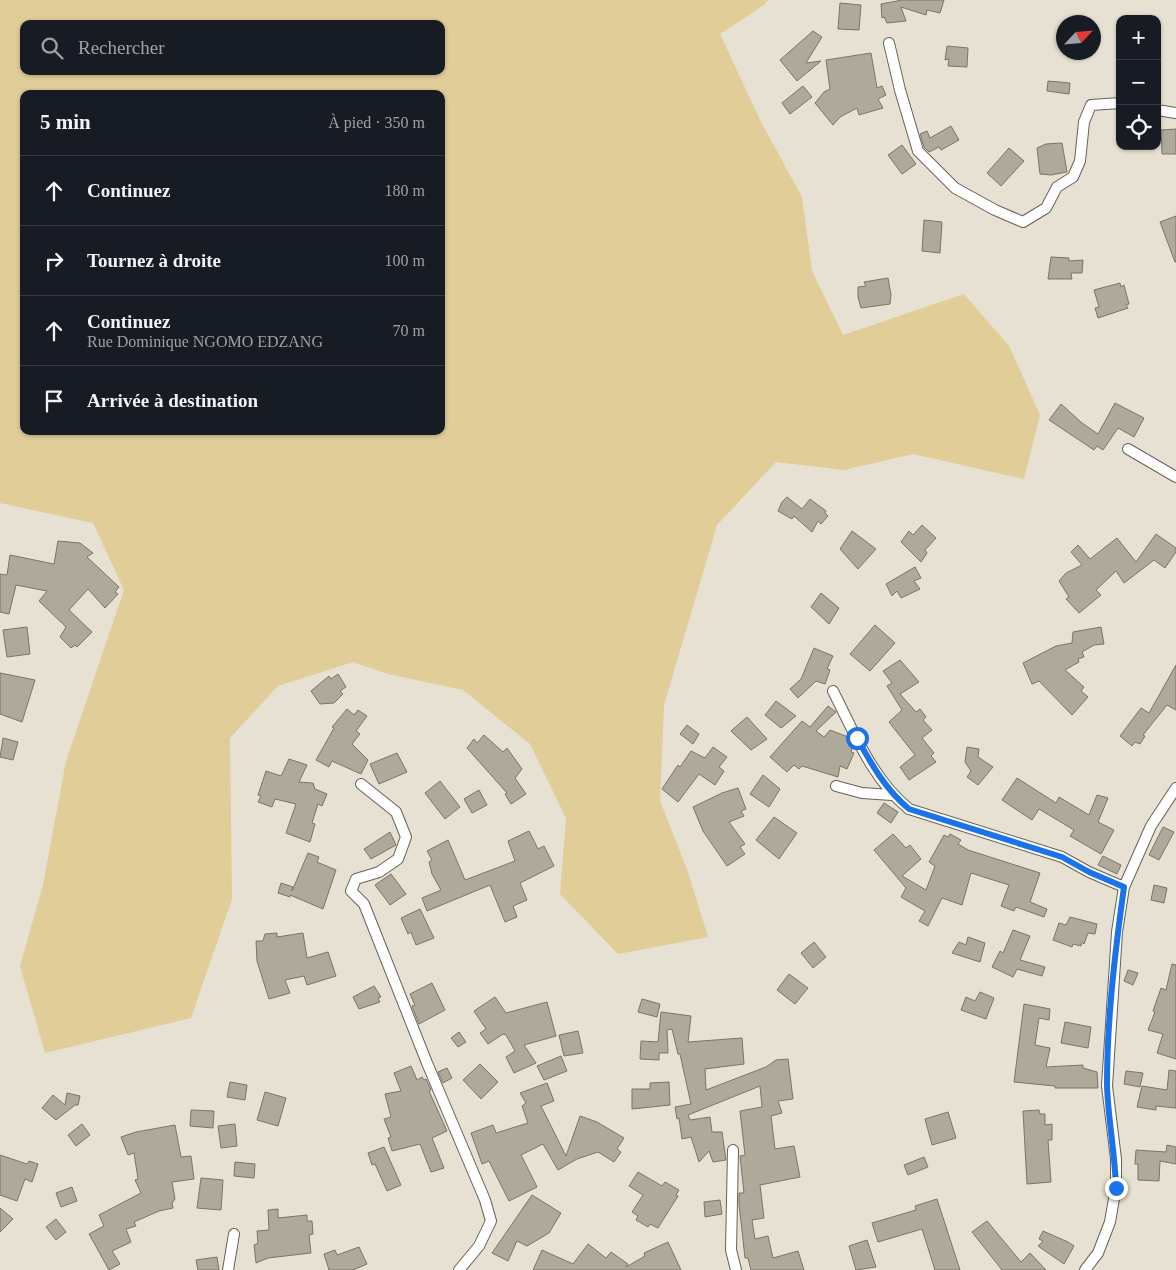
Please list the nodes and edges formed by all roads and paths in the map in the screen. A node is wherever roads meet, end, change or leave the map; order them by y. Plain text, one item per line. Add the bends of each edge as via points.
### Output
1 (889, 43) dead end
2 (1116, 103) edge
3 (1161, 111) edge
4 (1176, 113) edge
5 (1128, 448) dead end
6 (1176, 477) edge
7 (833, 691) dead end
8 (361, 784) dead end
9 (836, 786) dead end
10 (1176, 788) edge
11 (892, 796) junction
12 (1124, 887) junction
13 (733, 1150) dead end
14 (234, 1234) dead end
15 (228, 1270) edge
16 (459, 1270) edge
17 (736, 1270) edge
18 (1085, 1270) edge

1 - 2 street via 918,151 955,188 1023,222 1046,208 1057,187 1073,178 1080,161 1084,122 1091,105
3 - 4 street
5 - 6 street
7 - 11 street via 874,770
8 - 16 street via 396,812 406,836 398,859 379,872 356,879 351,891 364,904 486,1200 491,1221 479,1246
9 - 11 street
10 - 12 street via 1151,826
11 - 12 street via 916,811 1062,857
12 - 18 street via 1117,932 1107,1086 1116,1159 1116,1188 1110,1222 1098,1253
13 - 17 street via 731,1250
14 - 15 street

